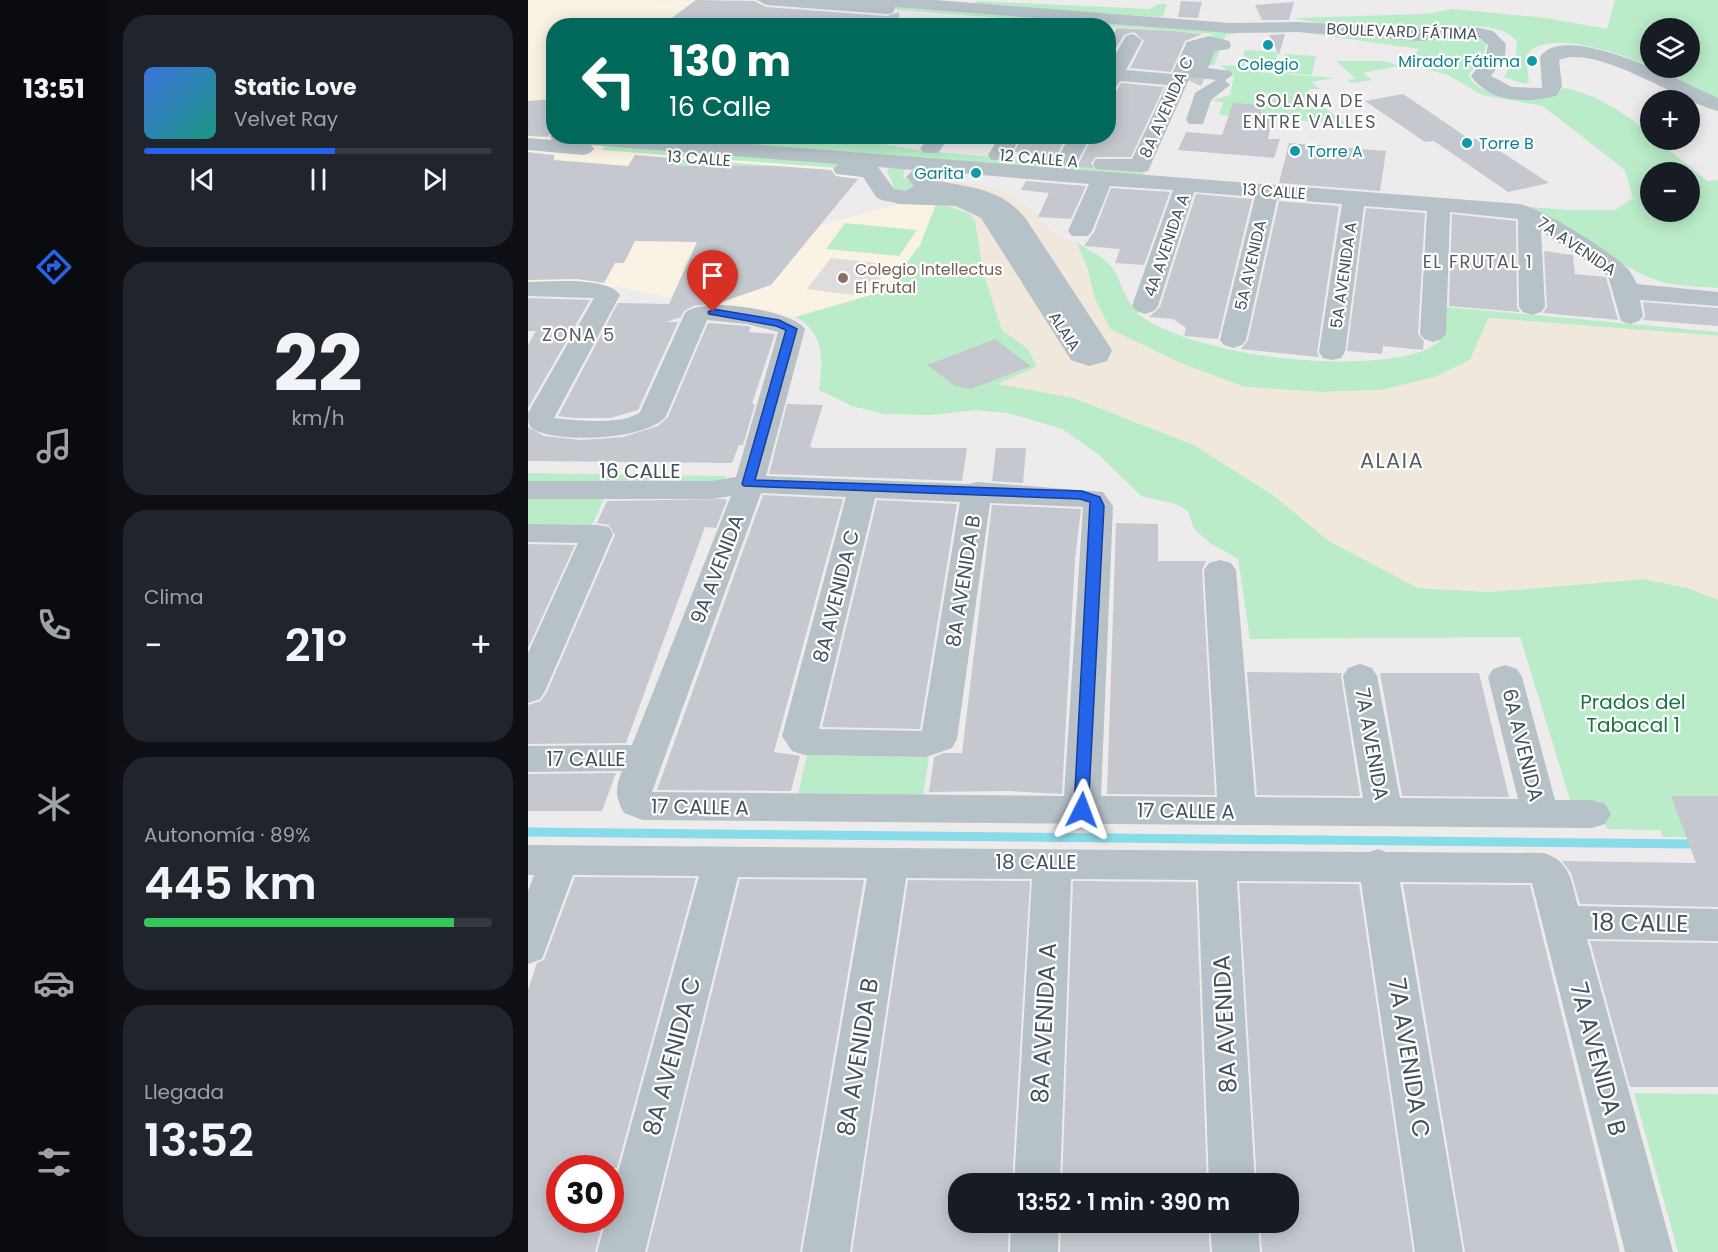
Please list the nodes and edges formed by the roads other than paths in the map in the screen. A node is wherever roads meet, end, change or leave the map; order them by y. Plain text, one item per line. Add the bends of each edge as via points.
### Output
1 (766, 0) edge
2 (866, 0) edge
3 (1009, 18) edge
4 (1014, 18) edge
5 (1052, 18) edge
6 (1193, 19) junction
7 (1116, 25) edge
8 (1218, 35) junction
9 (1133, 40) dead end
10 (1116, 69) edge
11 (1116, 78) edge
12 (1200, 78) junction
13 (1716, 114) edge
14 (1196, 120) dead end
15 (528, 134) edge
16 (546, 135) edge
17 (528, 144) edge
18 (601, 144) edge
19 (940, 144) edge
20 (1006, 144) edge
21 (1077, 144) edge
22 (606, 145) junction
23 (999, 155) junction
24 (1067, 161) junction
25 (875, 166) junction
26 (1140, 166) joint
27 (1102, 178) junction
28 (921, 182) junction
29 (1186, 184) junction
30 (1268, 191) junction
31 (1354, 197) junction
32 (1439, 204) junction
33 (1529, 214) junction
34 (1080, 231) dead end
35 (528, 290) edge
36 (1627, 291) junction
37 (1718, 299) edge
38 (1145, 306) dead end
39 (1532, 307) dead end
40 (1630, 316) dead end
41 (1433, 334) dead end
42 (1233, 340) dead end
43 (1332, 352) dead end
44 (528, 470) edge
45 (748, 484) junction
46 (863, 487) junction
47 (528, 490) edge
48 (977, 491) junction
49 (528, 533) edge
50 (1220, 570) dead end
51 (1360, 676) dead end
52 (1505, 677) dead end
53 (528, 691) edge
54 (936, 741) joint
55 (643, 758) junction
56 (528, 759) edge
57 (637, 803) joint
58 (1082, 810) junction
59 (1237, 812) junction
60 (1384, 813) junction
61 (1540, 814) junction
62 (1592, 814) dead end
63 (543, 860) edge
64 (723, 860) junction
65 (889, 861) junction
66 (1052, 862) junction
67 (1217, 864) junction
68 (1378, 864) junction
69 (1544, 868) joint
70 (1562, 922) junction
71 (1718, 925) edge
72 (528, 947) edge
73 (1038, 1173) edge
74 (1231, 1173) edge
75 (1035, 1233) edge
76 (1235, 1233) edge
77 (621, 1252) edge
78 (826, 1252) edge
79 (1034, 1252) edge
80 (1236, 1252) edge
81 (1439, 1252) edge
82 (1649, 1252) edge

1 - 3 street, BOULEVARD FÁTIMA
2 - 4 street, BOULEVARD FÁTIMA
5 - 6 street, BOULEVARD FÁTIMA via 1173,14
6 - 7 street, BOULEVARD FÁTIMA
6 - 8 street, BOULEVARD FÁTIMA
8 - 12 street
8 - 12 street, 8A AVENIDA C via 1194,46
8 - 13 street, BOULEVARD FÁTIMA via 1301,27 1422,35 1481,33 1497,44 1496,58 1481,72 1483,80 1494,87 1526,94 1549,92 1549,57 1575,51 1637,69 1680,90
9 - 10 street
11 - 12 street
12 - 14 street
12 - 26 street, 8A AVENIDA C
15 - 16 street
17 - 22 street, 13 CALLE
18 - 22 street, 13 CALLE
19 - 23 street, 12 CALLE A
20 - 23 street
21 - 24 street
22 - 25 street, 13 CALLE
23 - 24 street, 12 CALLE A
24 - 26 street, 12 CALLE A
25 - 28 street, 13 CALLE
25 - 28 street, 13 CALLE via 887,195
27 - 28 street, 13 CALLE via 1019,172 994,178 932,173
27 - 29 street, 13 CALLE
27 - 34 street
28 - 28 street, ALAIA via 989,213 1080,354 1086,358 1097,356 1099,350 1011,214 988,199
29 - 30 street, 13 CALLE
29 - 38 street, 4A AVENIDA A
30 - 31 street, 13 CALLE
30 - 42 street, 5A AVENIDA
31 - 32 street, 13 CALLE
31 - 43 street, 5A AVENIDA A
32 - 33 street, 13 CALLE
32 - 41 street
33 - 36 street, 7A AVENIDA via 1613,268 1622,277
33 - 39 street
35 - 45 street, 9A AVENIDA via 596,290 608,297 540,416 542,424 553,427 623,428 642,424 652,416 694,318 705,311 791,327
36 - 37 street
36 - 40 street, 7A AVENIDA
44 - 45 street, 16 CALLE via 720,470
45 - 46 street, 16 CALLE
45 - 47 street, 16 CALLE via 712,490
45 - 55 street, 9A AVENIDA
46 - 48 street, 16 CALLE
46 - 54 street, 8A AVENIDA C via 802,740 926,744
48 - 54 street, 8A AVENIDA B via 940,736
48 - 58 street, 16 CALLE via 1090,497 1098,506
49 - 53 street via 598,534
50 - 59 street
51 - 60 street, 7A AVENIDA
52 - 61 street, 6A AVENIDA
55 - 56 street, 17 CALLE
55 - 57 street, 9A AVENIDA via 633,790
57 - 58 street, 17 CALLE A via 651,808
58 - 59 street, 17 CALLE A
59 - 60 street, 17 CALLE A
60 - 61 street, 17 CALLE A
61 - 62 street, 17 CALLE A
63 - 64 street, 18 CALLE
63 - 72 street
64 - 65 street, 18 CALLE
64 - 77 street, 8A AVENIDA C
65 - 66 street, 18 CALLE
65 - 78 street, 8A AVENIDA B
66 - 67 street, 18 CALLE
66 - 73 street, 8A AVENIDA A
67 - 68 street, 18 CALLE
67 - 74 street, 8A AVENIDA
68 - 69 street, 18 CALLE
68 - 81 street, 7A AVENIDA C
69 - 70 street, 7A AVENIDA B via 1550,876
70 - 71 street, 18 CALLE
70 - 82 street, 7A AVENIDA B
75 - 79 street
76 - 80 street

